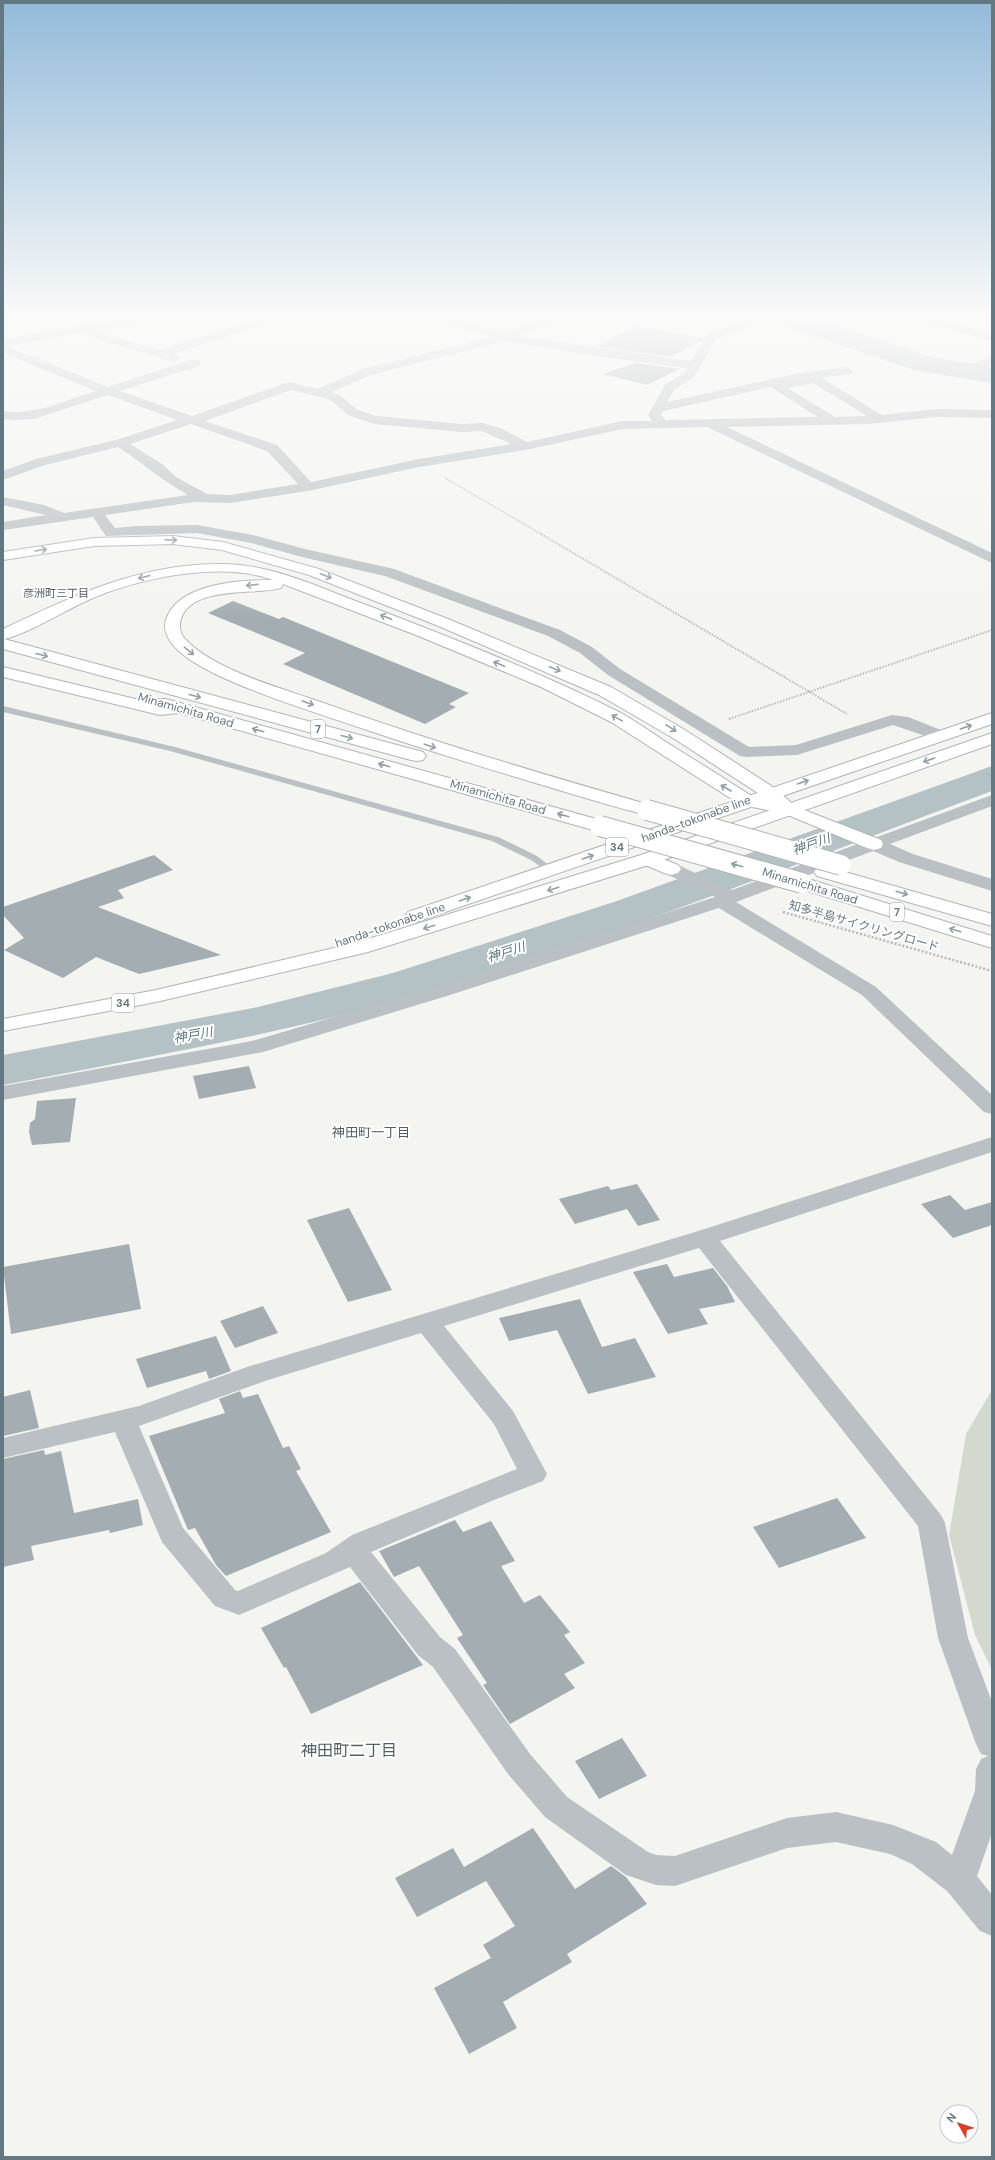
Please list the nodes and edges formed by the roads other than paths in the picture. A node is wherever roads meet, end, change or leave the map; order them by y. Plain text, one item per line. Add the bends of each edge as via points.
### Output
1 (187, 419) edge
2 (194, 419) edge
3 (370, 419) edge
4 (657, 419) edge
5 (828, 419) edge
6 (880, 419) edge
7 (190, 420) junction
8 (832, 421) junction
9 (706, 422) junction
10 (660, 423) junction
11 (120, 443) junction
12 (525, 446) junction
13 (3, 476) edge
14 (308, 487) junction
15 (204, 498) junction
16 (3, 501) edge
17 (96, 512) junction
18 (63, 517) junction
19 (3, 526) edge
20 (3, 556) edge
21 (992, 559) edge
22 (289, 564) junction
23 (319, 591) junction
24 (3, 621) edge
25 (3, 646) edge
26 (3, 672) edge
27 (3, 709) edge
28 (183, 709) junction
29 (992, 718) edge
30 (940, 736) junction
31 (992, 738) edge
32 (770, 793) junction
33 (747, 800) junction
34 (992, 800) edge
35 (789, 809) junction
36 (639, 813) junction
37 (874, 844) junction
38 (648, 859) junction
39 (671, 869) joint
40 (550, 870) junction
41 (992, 885) edge
42 (724, 897) junction
43 (992, 920) edge
44 (992, 942) edge
45 (242, 975) junction
46 (3, 1025) edge
47 (3, 1093) edge
48 (992, 1107) edge
49 (992, 1144) edge
50 (704, 1238) junction
51 (426, 1322) junction
52 (123, 1420) junction
53 (3, 1448) edge
54 (353, 1550) junction
55 (992, 1744) edge
56 (992, 1769) edge
57 (959, 1880) junction
58 (992, 1920) edge

1 - 7 street
2 - 7 street
3 - 12 street via 483,427
4 - 10 street
5 - 8 street
6 - 8 street
7 - 11 street
7 - 14 street via 272,448
8 - 9 street
9 - 10 street
9 - 21 street
10 - 12 street via 623,425
11 - 13 street via 41,462
11 - 15 street via 157,467 171,480
12 - 14 street via 420,463
14 - 15 street via 230,499
15 - 17 street
16 - 18 street via 39,508
17 - 18 street
17 - 30 street via 111,533 197,529 228,533 302,553 389,572 571,641 614,672 707,726 746,752 797,750 892,720 902,721
18 - 19 street
20 -> 22 main road via 94,542 174,540 223,546
22 - 24 main road via 210,559 150,564 97,579
22 -> 32 main road via 442,622 605,691 643,711
23 -> 25 main road via 270,574 242,569 170,571 103,590 58,608
33 -> 23 main road via 648,737 583,700
23 -> 36 main road via 259,584 205,593 185,603 173,614 171,627 176,639 191,653 249,682 436,748
25 - 28 main road, Minamichita Road / 7
25 -> 36 main road, Minamichita Road / 7 via 478,773
26 - 28 main road via 160,710
27 - 40 lane via 172,749 495,839 534,858
44 -> 28 main road, Minamichita Road / 7, bridge via 802,883
30 -> 29 main road, handa-tokonabe line / 34
32 -> 30 main road, handa-tokonabe line / 34
31 -> 35 main road, handa-tokonabe line / 34
32 - 33 main road, handa-tokonabe line / 34
32 - 35 main road
33 - 35 main road
40 -> 33 main road, handa-tokonabe line / 34
34 - 37 street
35 - 37 main road
35 - 38 main road, handa-tokonabe line / 34
36 -> 43 main road, Minamichita Road / 7 via 833,868 874,885
37 - 41 street via 906,858
37 - 42 street
38 - 39 main road
38 -> 45 main road, handa-tokonabe line / 34 via 361,948
39 - 42 street
45 -> 40 main road, handa-tokonabe line / 34
42 - 47 street via 443,990 254,1047
42 - 48 street via 869,991
45 - 46 main road, handa-tokonabe line / 34 via 156,996
49 - 50 street
50 - 51 street
50 - 55 street via 931,1523 953,1638
51 - 52 street via 256,1374
51 - 54 street via 504,1418 533,1474 362,1543
52 - 53 street
52 - 54 street via 172,1534 225,1598 239,1603 330,1564
54 - 57 street via 429,1646 444,1658 510,1752 556,1807 638,1864 656,1870 676,1871 787,1833 836,1827 893,1840 924,1853
56 - 57 street via 991,1791
57 - 58 street

